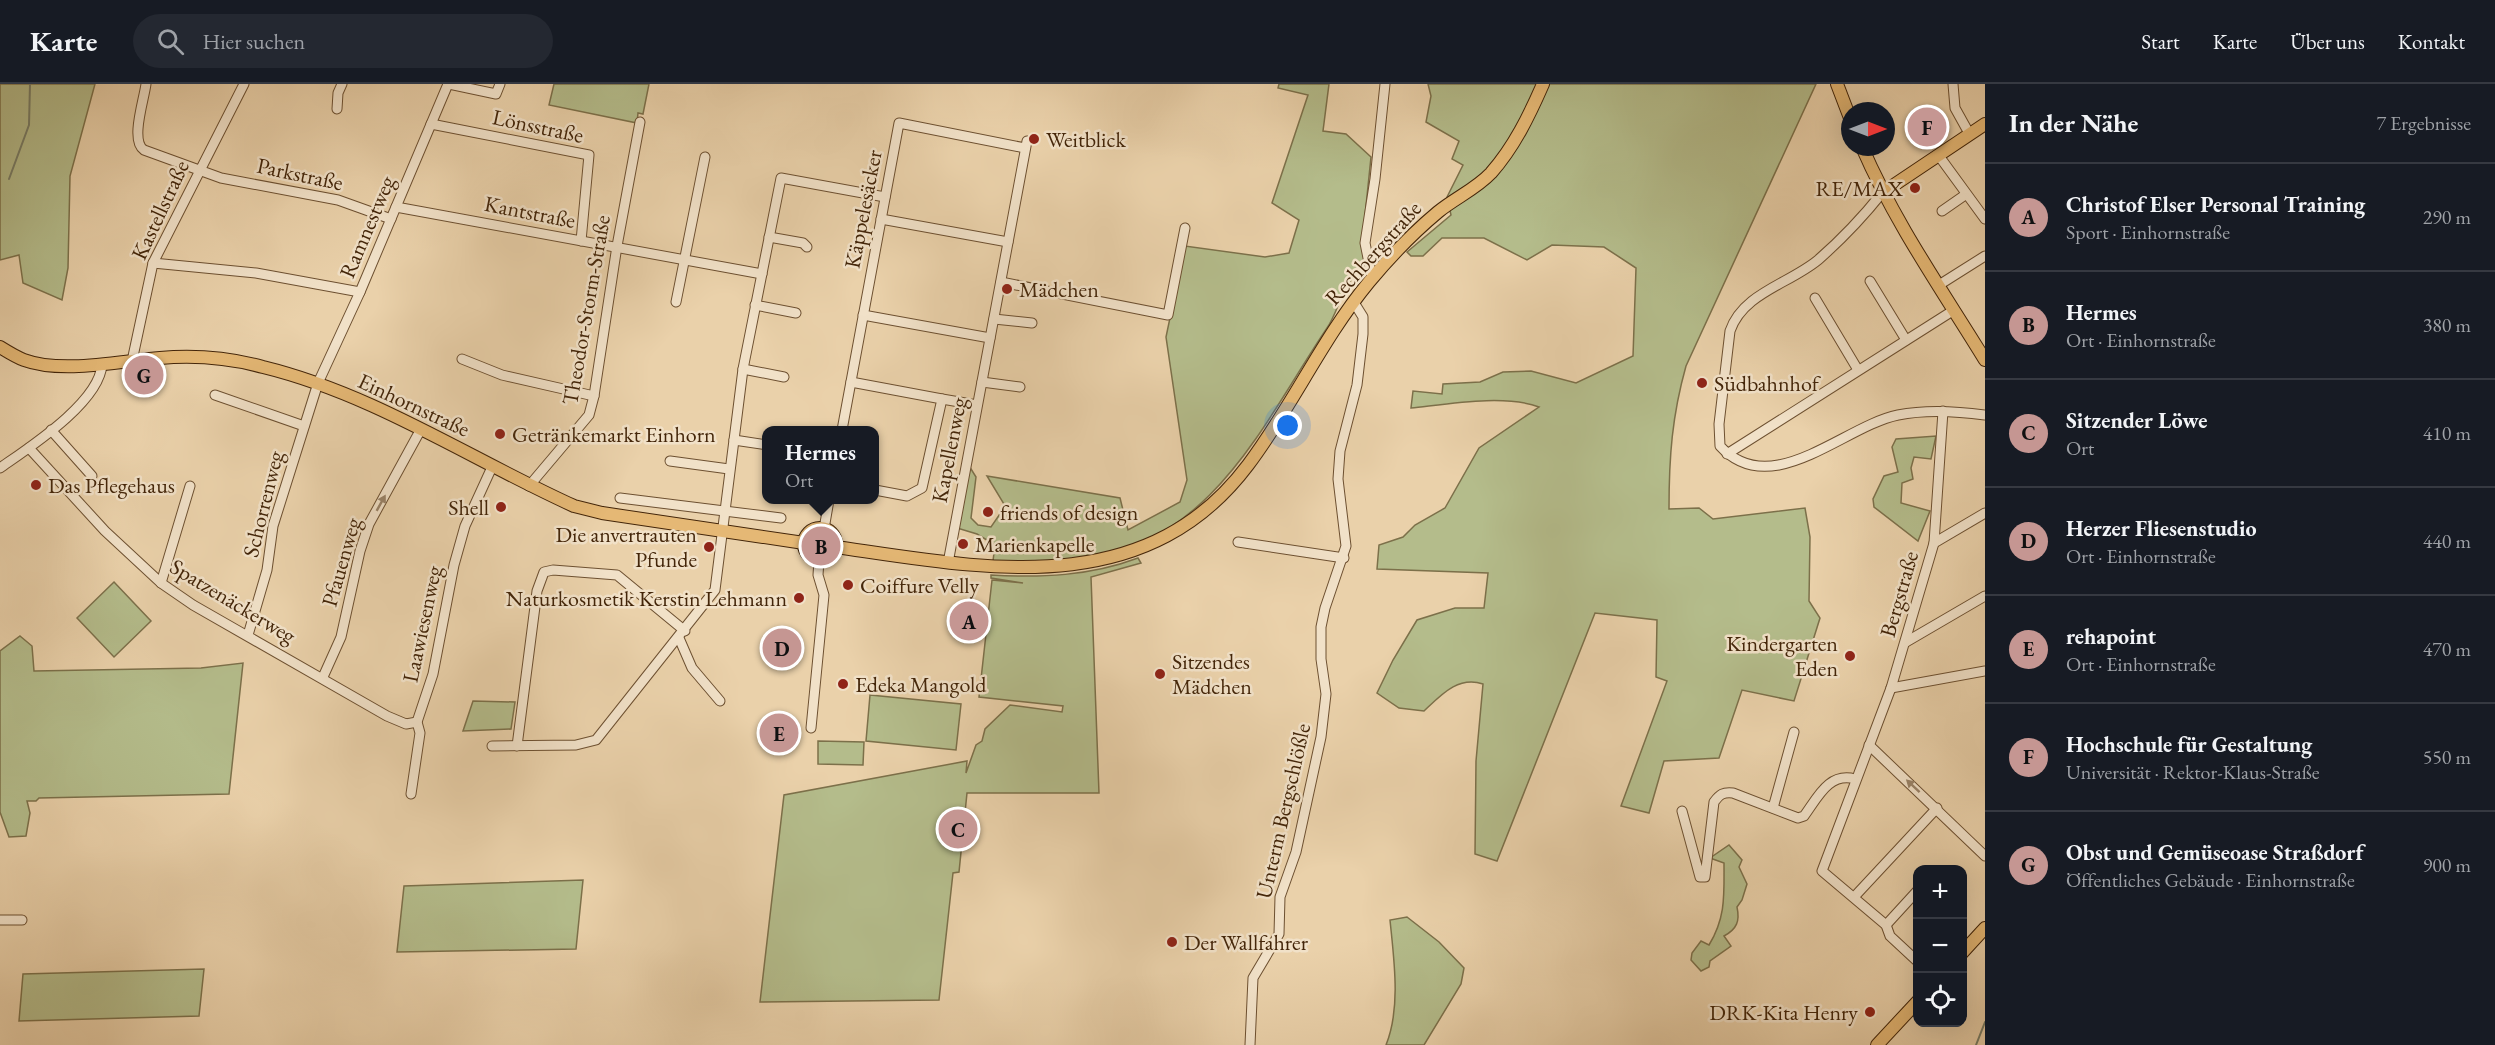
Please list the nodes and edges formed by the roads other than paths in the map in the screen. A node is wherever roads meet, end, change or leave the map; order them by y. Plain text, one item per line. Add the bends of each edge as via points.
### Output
1 (146, 84) edge
2 (244, 84) edge
3 (342, 84) edge
4 (448, 84) edge
5 (501, 84) edge
6 (1385, 84) edge
7 (1543, 84) edge
8 (1837, 84) edge
9 (1953, 84) edge
10 (1844, 102) edge
11 (337, 109) dead end
12 (640, 122) dead end
13 (431, 124) junction
14 (1985, 124) edge
15 (1970, 135) junction
16 (1866, 156) edge
17 (1939, 156) junction
18 (705, 157) dead end
19 (200, 170) junction
20 (1882, 193) junction
21 (1965, 195) junction
22 (885, 197) junction
23 (396, 207) junction
24 (1942, 211) dead end
25 (391, 219) junction
26 (881, 219) junction
27 (1985, 219) edge
28 (1185, 228) dead end
29 (769, 237) junction
30 (582, 241) junction
31 (1008, 242) junction
32 (616, 246) junction
33 (807, 247) dead end
34 (1985, 255) edge
35 (685, 260) junction
36 (153, 263) junction
37 (762, 274) junction
38 (1372, 278) junction
39 (1870, 281) dead end
40 (1001, 282) junction
41 (1939, 285) junction
42 (360, 292) junction
43 (1815, 298) dead end
44 (1353, 301) junction
45 (676, 302) dead end
46 (755, 305) junction
47 (1954, 310) junction
48 (796, 313) dead end
49 (863, 315) junction
50 (994, 318) junction
51 (1032, 323) dead end
52 (990, 338) junction
53 (1906, 340) junction
54 (0, 348) edge
55 (462, 359) dead end
56 (1985, 360) edge
57 (132, 361) junction
58 (102, 363) junction
59 (743, 369) junction
60 (1858, 370) junction
61 (784, 377) dead end
62 (851, 382) junction
63 (981, 382) junction
64 (318, 383) junction
65 (1020, 387) dead end
66 (215, 395) dead end
67 (594, 396) junction
68 (942, 399) junction
69 (977, 405) junction
70 (1943, 411) junction
71 (1985, 415) edge
72 (304, 426) junction
73 (843, 426) edge
74 (421, 429) junction
75 (51, 430) junction
76 (734, 440) junction
77 (762, 444) edge
78 (29, 448) junction
79 (1727, 454) junction
80 (670, 461) dead end
81 (492, 467) junction
82 (0, 468) edge
83 (729, 469) junction
84 (92, 476) dead end
85 (190, 486) dead end
86 (530, 486) junction
87 (879, 491) edge
88 (620, 498) dead end
89 (828, 504) edge
90 (724, 511) junction
91 (1985, 513) edge
92 (781, 518) dead end
93 (824, 529) junction
94 (722, 531) junction
95 (1238, 542) dead end
96 (804, 543) junction
97 (1934, 543) junction
98 (836, 547) junction
99 (1344, 558) junction
100 (819, 560) junction
101 (948, 563) junction
102 (161, 583) junction
103 (1985, 596) edge
104 (682, 634) junction
105 (248, 635) junction
106 (1906, 642) junction
107 (1985, 671) edge
108 (323, 677) junction
109 (1891, 688) junction
110 (720, 701) dead end
111 (417, 722) junction
112 (811, 728) dead end
113 (1794, 732) dead end
114 (1869, 745) junction
115 (492, 746) dead end
116 (517, 746) junction
117 (1856, 779) junction
118 (411, 794) dead end
119 (1773, 808) junction
120 (1937, 808) junction
121 (1682, 811) dead end
122 (1985, 856) edge
123 (1913, 895) edge
124 (1855, 896) junction
125 (0, 920) edge
126 (22, 920) dead end
127 (1886, 925) junction
128 (1985, 928) edge
129 (1967, 948) edge
130 (1913, 958) edge
131 (1913, 1005) edge
132 (1250, 1045) edge
133 (1877, 1045) edge

1 - 19 street, Parkstraße via 136,138 139,147
2 - 19 street, Kastellstraße
3 - 11 street
4 - 5 street via 496,94
4 - 13 street, Ramnestweg
6 - 38 street via 1365,243
7 - 38 main road, Rechbergstraße via 1516,138 1490,174 1438,212
8 - 10 main road
9 - 15 street via 1955,108
12 - 32 street, Theodor-Storm-Straße
13 - 23 street, Ramnestweg
13 - 30 street, Lönsstraße via 589,155
14 - 15 main road
15 - 17 main road
16 - 20 main road
17 - 20 main road
17 - 21 street
18 - 35 street
19 - 25 street, Parkstraße via 221,178 338,200
19 - 36 street, Kastellstraße
20 - 41 main road
20 - 79 street via 1852,230 1815,262 1747,304 1734,319 1719,438
21 - 24 street
21 - 27 street
22 - 26 street, Käppelesäcker
22 - 29 street via 781,178
22 - 31 street, Käppelesäcker via 898,123 1026,144
23 - 25 street, Ramnestweg
23 - 30 street, Kantstraße
25 - 42 street, Ramnestweg
26 - 31 street
26 - 49 street, Käppelesäcker
28 - 40 street via 1168,315
29 - 33 street
29 - 37 street
30 - 32 street, Kantstraße
31 - 40 street
32 - 35 street, Kantstraße
32 - 67 street, Theodor-Storm-Straße
34 - 41 street
35 - 37 street, Kantstraße
35 - 45 street
36 - 42 street via 267,275
36 - 57 street, Kastellstraße
37 - 46 street
38 - 44 main road, Rechbergstraße
39 - 53 street
40 - 50 street
41 - 47 main road
42 - 64 street, Ramnestweg
43 - 60 street
44 - 99 street, Unterm Bergschlößle via 1363,317 1363,326 1359,374 1340,451 1338,479
44 - 101 main road, Rechbergstraße via 1233,484 1207,508 1163,537 1101,561 1035,568
46 - 48 street
46 - 59 street
47 - 53 street
47 - 56 main road
49 - 52 street
49 - 62 street, Käppelesäcker
50 - 51 street
50 - 52 street
52 - 63 street
53 - 60 street
54 - 58 main road, Einhornstraße via 40,364
55 - 67 street via 502,375
57 - 58 main road, Einhornstraße
57 - 64 main road, Einhornstraße via 222,358
58 - 75 street via 96,386
59 - 61 street
59 - 76 street
60 - 79 street
62 - 68 street
62 - 73 street, Käppelesäcker
63 - 65 street, Kapellenweg
63 - 69 street, Kapellenweg
64 - 72 street, Schorrenweg
64 - 74 main road, Einhornstraße
66 - 72 street
67 - 86 street, Theodor-Storm-Straße via 589,415
68 - 69 street
68 - 87 street via 922,488 907,496
69 - 101 street, Kapellenweg
70 - 71 street
70 - 79 street via 1896,415 1785,465 1757,466
70 - 97 street, Bergstraße
72 - 105 street, Schorrenweg via 273,526 267,570
74 - 81 main road, Einhornstraße
108 -> 74 street, Pfauenweg via 341,637 369,524
75 - 78 street
75 - 84 street
76 - 77 street
76 - 83 street
78 - 82 street
78 - 102 street, Spatzenäckerweg via 105,531
80 - 83 street
81 - 86 main road, Einhornstraße
81 - 111 street, Laawiesenweg via 465,526 447,592 433,674
83 - 90 street
85 - 102 street
86 - 94 main road, Einhornstraße via 574,506 602,513
88 - 90 street
89 - 93 street
90 - 92 street
90 - 94 street
91 - 97 street
93 - 96 main road via 812,530
93 - 98 main road via 832,533
94 - 96 main road, Einhornstraße
94 - 104 street via 715,590
95 - 99 street
96 - 100 main road via 807,553
97 - 106 street, Bergstraße
98 - 100 main road via 830,557
98 - 101 main road
99 - 132 street, Unterm Bergschlößle via 1322,627 1326,694 1322,737 1296,852 1280,897 1280,934 1253,978
100 - 112 street via 818,575 824,595
102 - 105 street, Spatzenäckerweg
103 - 106 street
104 - 110 street via 692,668
104 - 116 street via 596,740 576,745
104 - 116 street via 617,574 544,572 537,591
105 - 108 street, Spatzenäckerweg
106 - 109 street, Bergstraße
107 - 109 street
108 - 111 street, Spatzenäckerweg via 401,723
109 - 114 street, Bergstraße
111 - 118 street, Laawiesenweg via 420,734
113 - 119 street
114 - 117 street, Bergstraße
120 -> 114 street
115 - 116 street
117 - 119 street via 1845,776 1830,783 1804,816 1798,818
117 - 124 street, Bergstraße via 1822,871 1847,894
119 - 121 street via 1724,792 1714,802 1705,877 1700,877
120 - 122 street
120 - 124 street
123 - 127 street
124 - 127 street
125 - 126 street
127 - 130 street via 1890,936
128 - 129 main road
131 - 133 main road

